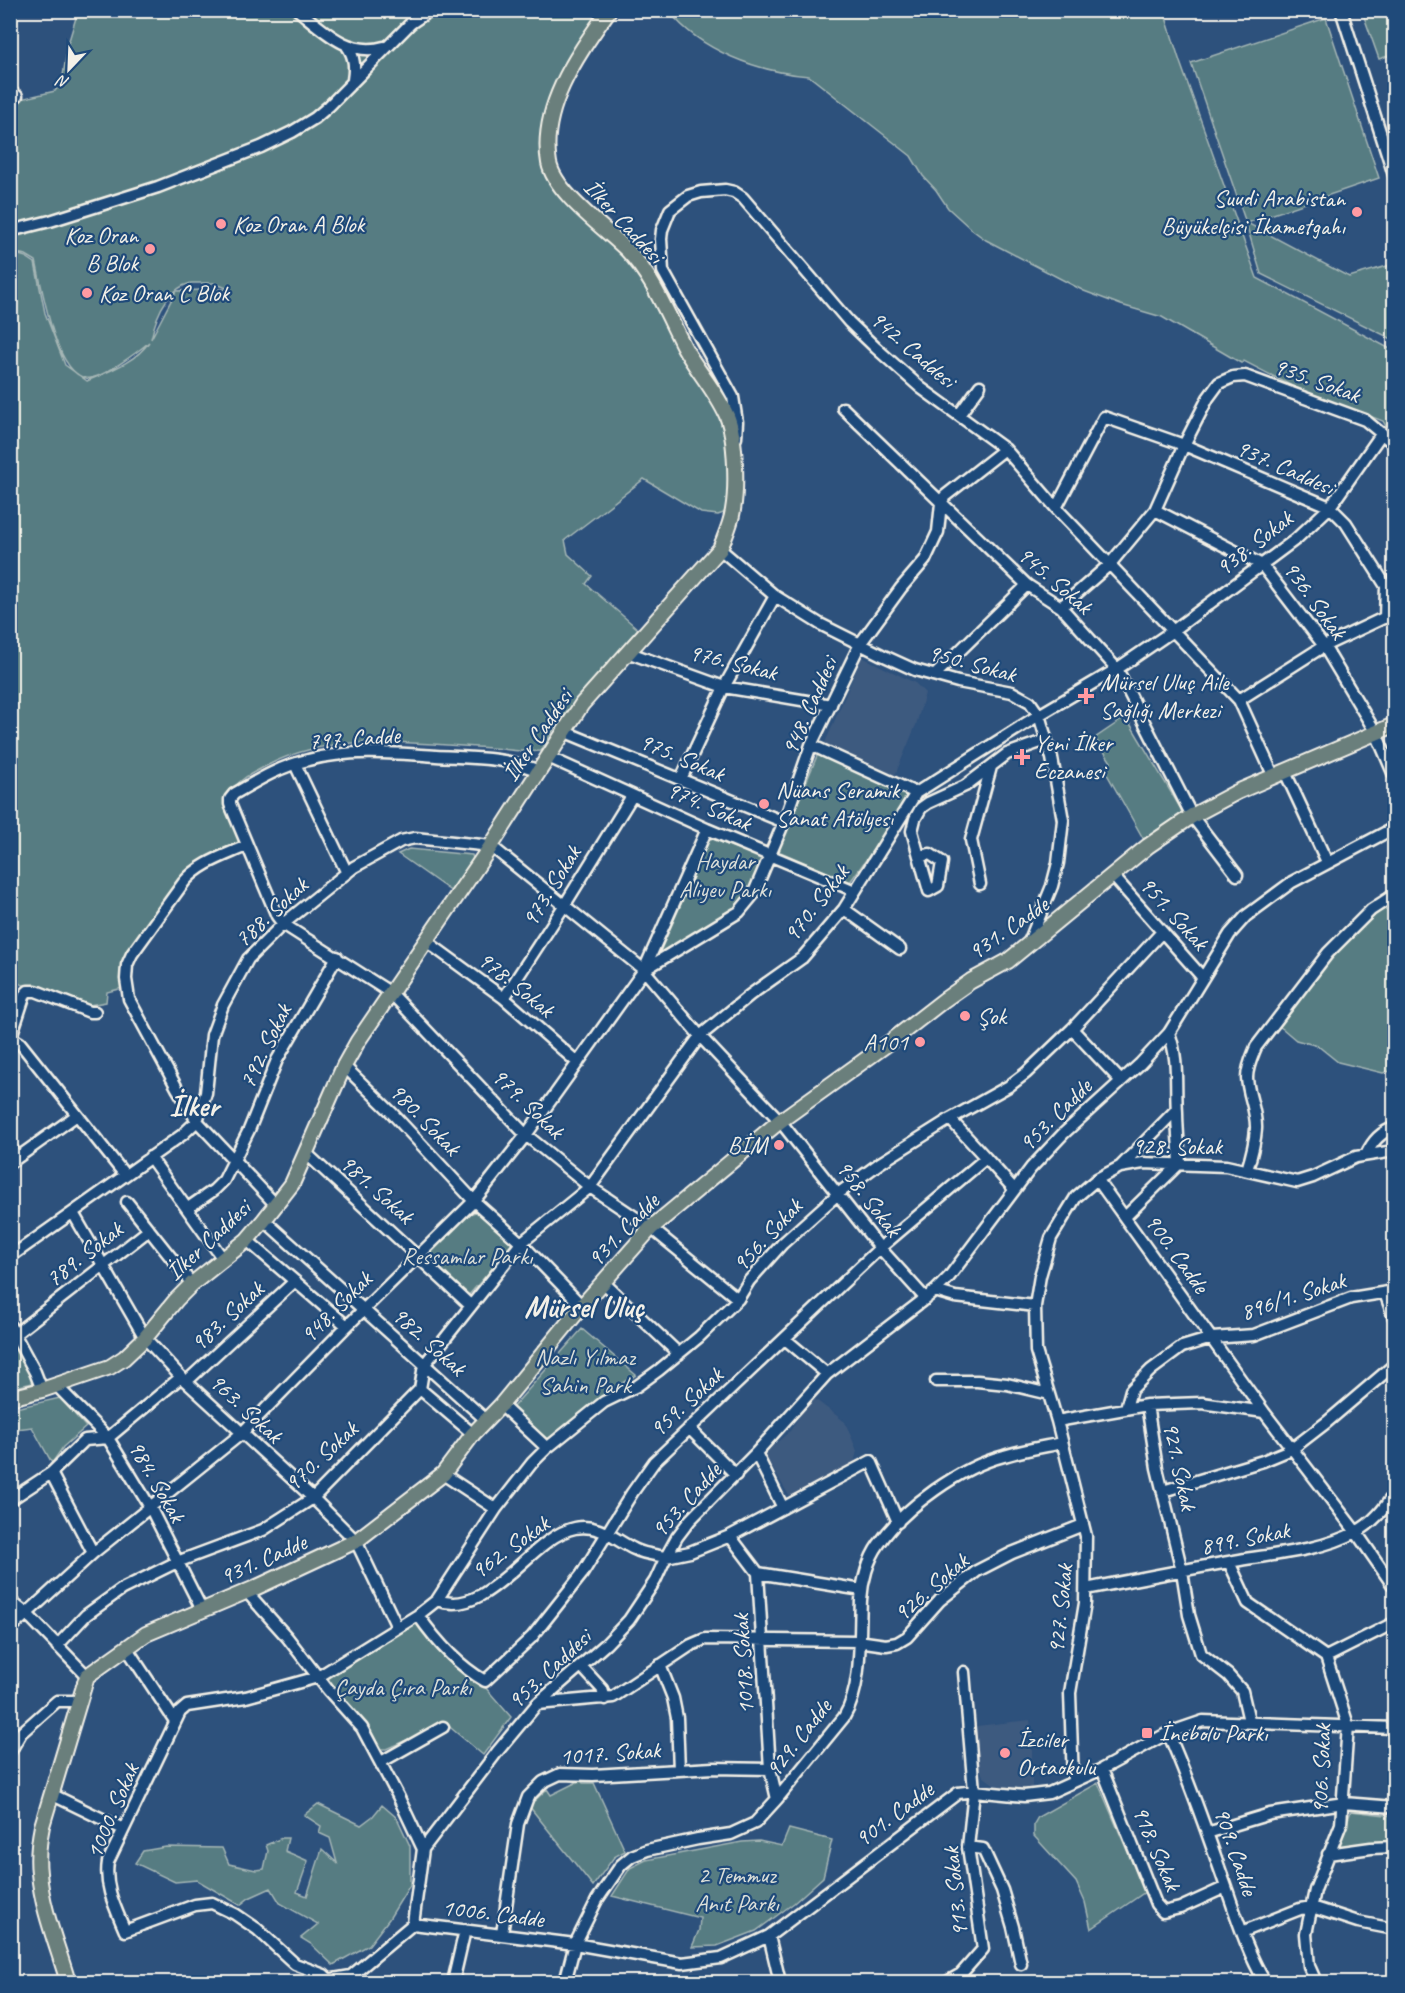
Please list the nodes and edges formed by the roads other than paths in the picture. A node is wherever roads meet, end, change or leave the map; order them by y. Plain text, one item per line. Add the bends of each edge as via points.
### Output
1 (298, 10) edge
2 (418, 10) edge
3 (430, 10) edge
4 (609, 10) edge
5 (1342, 11) edge
6 (347, 46) junction
7 (386, 47) junction
8 (353, 80) junction
9 (1395, 175) edge
10 (10, 231) edge
11 (981, 386) dead end
12 (843, 408) dead end
13 (958, 415) junction
14 (1382, 433) junction
15 (735, 442) junction
16 (1395, 444) edge
17 (1184, 445) junction
18 (1005, 448) junction
19 (941, 503) junction
20 (1330, 507) junction
21 (1056, 508) junction
22 (1155, 510) junction
23 (720, 549) junction
24 (1110, 564) junction
25 (1262, 565) junction
26 (1027, 585) junction
27 (775, 596) junction
28 (1061, 607) junction
29 (1390, 616) edge
30 (1174, 630) junction
31 (860, 644) junction
32 (1324, 646) junction
33 (627, 652) junction
34 (1117, 669) junction
35 (935, 675) junction
36 (724, 687) junction
37 (1239, 700) junction
38 (831, 705) junction
39 (1039, 714) junction
40 (1395, 725) edge
41 (563, 731) junction
42 (1376, 733) junction
43 (1046, 740) junction
44 (812, 745) junction
45 (548, 757) junction
46 (295, 764) junction
47 (991, 768) junction
48 (539, 771) junction
49 (1279, 775) junction
50 (1395, 775) edge
51 (681, 779) junction
52 (916, 793) junction
53 (632, 796) junction
54 (1192, 816) junction
55 (784, 822) junction
56 (1395, 828) edge
57 (707, 829) junction
58 (246, 846) junction
59 (491, 846) junction
60 (771, 855) junction
61 (919, 856) dead end
62 (1327, 862) junction
63 (347, 873) junction
64 (1237, 875) dead end
65 (1113, 876) junction
66 (980, 884) dead end
67 (855, 891) junction
68 (1395, 895) edge
69 (564, 906) junction
70 (844, 909) junction
71 (283, 924) junction
72 (1161, 933) junction
73 (426, 941) junction
74 (1028, 945) junction
75 (900, 949) dead end
76 (337, 957) junction
77 (644, 970) junction
78 (1203, 978) junction
79 (391, 993) junction
80 (504, 998) junction
81 (95, 1012) dead end
82 (1072, 1029) junction
83 (1169, 1034) junction
84 (700, 1036) junction
85 (11, 1037) edge
86 (578, 1063) junction
87 (344, 1066) junction
88 (1120, 1080) junction
89 (1176, 1110) junction
90 (77, 1115) junction
91 (950, 1119) junction
92 (196, 1121) junction
93 (780, 1121) junction
94 (1395, 1128) edge
95 (526, 1135) junction
96 (10, 1147) edge
97 (1395, 1151) edge
98 (307, 1154) junction
99 (1365, 1155) junction
100 (150, 1157) junction
101 (986, 1158) junction
102 (14, 1160) edge
103 (234, 1161) junction
104 (1180, 1163) junction
105 (1120, 1167) junction
106 (1247, 1170) junction
107 (125, 1175) junction
108 (1097, 1179) junction
109 (590, 1187) junction
110 (1014, 1189) junction
111 (839, 1193) junction
112 (127, 1202) dead end
113 (474, 1202) junction
114 (276, 1205) junction
115 (188, 1208) junction
116 (73, 1213) junction
117 (1125, 1217) junction
118 (264, 1220) junction
119 (651, 1228) junction
120 (150, 1230) junction
121 (247, 1240) junction
122 (521, 1243) junction
123 (880, 1248) junction
124 (418, 1255) junction
125 (10, 1257) edge
126 (223, 1259) junction
127 (104, 1266) junction
128 (295, 1281) junction
129 (603, 1282) junction
130 (192, 1284) junction
131 (935, 1291) junction
132 (1390, 1292) edge
133 (738, 1299) junction
134 (926, 1299) junction
135 (471, 1306) junction
136 (582, 1306) junction
137 (1035, 1306) junction
138 (363, 1310) junction
139 (1395, 1318) edge
140 (347, 1326) junction
141 (13, 1330) edge
142 (145, 1338) junction
143 (1212, 1338) junction
144 (785, 1339) junction
145 (679, 1354) junction
146 (424, 1365) junction
147 (1395, 1365) edge
148 (827, 1374) junction
149 (184, 1379) junction
150 (936, 1381) dead end
151 (57, 1386) junction
152 (420, 1389) junction
153 (42, 1390) junction
154 (1049, 1394) junction
155 (10, 1398) edge
156 (501, 1405) junction
157 (1147, 1405) junction
158 (1126, 1408) junction
159 (1264, 1412) junction
160 (486, 1420) junction
161 (1057, 1421) junction
162 (688, 1428) junction
163 (241, 1434) junction
164 (473, 1434) junction
165 (108, 1438) junction
166 (1062, 1443) junction
167 (547, 1448) junction
168 (1292, 1449) junction
169 (756, 1453) junction
170 (51, 1473) junction
171 (443, 1474) junction
172 (736, 1475) junction
173 (1163, 1491) junction
174 (1395, 1494) edge
175 (313, 1498) junction
176 (10, 1500) edge
177 (150, 1507) junction
178 (783, 1508) junction
179 (496, 1509) junction
180 (898, 1522) junction
181 (1083, 1525) junction
182 (1356, 1532) junction
183 (608, 1533) junction
184 (730, 1536) junction
185 (356, 1540) junction
186 (93, 1553) junction
187 (666, 1557) junction
188 (177, 1562) junction
189 (1229, 1562) junction
190 (1182, 1571) junction
191 (758, 1572) junction
192 (1392, 1584) dead end
193 (1086, 1589) junction
194 (862, 1590) junction
195 (246, 1592) junction
196 (437, 1600) junction
197 (10, 1601) edge
198 (202, 1610) junction
199 (27, 1614) junction
200 (418, 1615) junction
201 (1395, 1623) edge
202 (397, 1627) junction
203 (10, 1629) edge
204 (762, 1639) junction
205 (858, 1641) junction
206 (57, 1646) junction
207 (126, 1647) junction
208 (1326, 1657) junction
209 (660, 1665) junction
210 (581, 1666) junction
211 (964, 1672) dead end
212 (87, 1676) junction
213 (318, 1677) junction
214 (605, 1699) junction
215 (78, 1701) junction
216 (537, 1704) junction
217 (175, 1721) junction
218 (1249, 1721) junction
219 (1348, 1725) junction
220 (443, 1727) dead end
221 (1395, 1728) edge
222 (1168, 1733) junction
223 (10, 1752) edge
224 (381, 1762) junction
225 (770, 1769) junction
226 (1102, 1769) junction
227 (679, 1770) junction
228 (1073, 1782) junction
229 (974, 1791) junction
230 (51, 1794) junction
231 (777, 1799) junction
232 (1344, 1803) junction
233 (1395, 1807) edge
234 (123, 1829) junction
235 (1207, 1833) junction
236 (968, 1847) junction
237 (1395, 1847) edge
238 (423, 1850) junction
239 (1328, 1854) junction
240 (1226, 1887) junction
241 (1312, 1907) junction
242 (413, 1924) junction
243 (1395, 1929) edge
244 (465, 1930) junction
245 (1242, 1932) junction
246 (502, 1934) junction
247 (769, 1936) junction
248 (575, 1944) junction
249 (682, 1962) joint
250 (1021, 1964) dead end
251 (330, 1981) junction
252 (68, 1983) edge
253 (316, 1983) edge
254 (453, 1983) edge
255 (565, 1983) edge
256 (780, 1983) edge
257 (946, 1983) edge
258 (1045, 1983) edge
259 (1073, 1983) edge
260 (1265, 1983) edge
261 (1316, 1983) edge

1 - 6 street
2 - 7 street
3 - 7 street
4 - 15 main road, İlker Caddesi via 556,100 548,137 551,171 565,191 626,249 647,275 684,347 720,402
5 - 9 street
6 - 7 street via 366,50
6 - 8 street via 355,65
7 - 8 street
8 - 10 street via 315,118 261,147 158,187
11 - 13 street
12 - 19 street, 945. Sokak
13 - 15 street, 942. Caddesi via 921,388 849,322 743,198 725,190 700,192 670,210 662,230 661,264 729,388 737,422
13 - 18 street, 942. Caddesi
14 - 16 street
14 - 17 street, 935. Sokak via 1365,420 1245,376 1219,383
14 - 20 street, 938. Sokak
15 - 23 main road, İlker Caddesi via 734,509
17 - 20 street, 937. Caddesi
17 - 21 street, 937. Caddesi via 1104,417
17 - 22 street
18 - 19 street
18 - 21 street, 942. Caddesi
19 - 26 street, 945. Sokak
19 - 31 street, 948. Caddesi via 938,532 925,560
20 - 25 street, 938. Sokak
20 - 29 street, 937. Caddesi via 1346,522 1386,586
21 - 24 street, 942. Caddesi
22 - 24 street
22 - 25 street, 936. Sokak
23 - 27 street, 950. Sokak
23 - 33 main road, İlker Caddesi
24 - 28 street
24 - 30 street, 942. Caddesi
25 - 30 street, 938. Sokak
25 - 32 street, 936. Sokak
26 - 28 street, 945. Sokak
26 - 35 street
27 - 31 street, 950. Sokak
27 - 36 street
28 - 34 street, 945. Sokak
29 - 32 street
30 - 34 street, 938. Sokak
30 - 37 street, 942. Caddesi
31 - 35 street, 950. Sokak via 915,670
31 - 38 street, 948. Caddesi
32 - 37 street
32 - 42 street, 936. Sokak
33 - 36 street, 976. Sokak
33 - 41 main road, İlker Caddesi
34 - 39 street, 970. Sokak
34 - 54 street, 945. Sokak
35 - 39 street, 950. Sokak via 1012,692 1030,702
36 - 38 street, 976. Sokak
36 - 51 street
37 - 49 street, 942. Caddesi
38 - 44 street, 948. Caddesi
39 - 43 street
39 - 52 street, 970. Sokak
40 - 42 main road, 931. Cadde
41 - 45 main road, İlker Caddesi
41 - 51 street, 975. Sokak
42 - 49 main road, 931. Cadde
42 - 50 street, 936. Sokak
43 - 47 street via 1007,754
43 - 74 street via 1063,831 1052,886
44 - 52 street
44 - 55 street, 948. Caddesi
45 - 48 main road, İlker Caddesi
45 - 53 street, 974. Sokak
46 - 48 street, 797. Cadde via 338,755 390,753 498,760
46 - 58 street, 797. Cadde via 258,780 230,799
46 - 63 street
47 - 61 street via 921,808 912,831
47 - 66 street via 971,840
48 - 59 main road, İlker Caddesi
49 - 54 main road, 931. Cadde
49 - 62 street, 942. Caddesi
51 - 55 street, 975. Sokak
52 - 67 street, 970. Sokak
53 - 57 street, 974. Sokak
53 - 69 street, 973. Sokak
54 - 64 street, 945. Sokak
54 - 65 main road, 931. Cadde
55 - 60 street, 948. Caddesi
56 - 62 street, 953. Cadde
57 - 60 street, 974. Sokak
57 - 77 street
58 - 71 street
58 - 92 street via 192,872 137,945 127,965 129,999
59 - 63 street, 788. Sokak via 415,838 392,845
59 - 69 street, 958. Sokak
59 - 73 main road, İlker Caddesi
60 - 67 street, 974. Sokak
60 - 77 street, 948. Caddesi via 753,895 739,912
62 - 78 street, 953. Cadde via 1246,916
63 - 71 street, 788. Sokak
65 - 72 street, 951. Sokak
65 - 74 main road, 931. Cadde
67 - 70 street, 970. Sokak
68 - 106 street via 1371,910 1328,953 1256,1047 1247,1079 1256,1128
69 - 77 street, 958. Sokak
69 - 80 street, 973. Sokak
70 - 75 street
70 - 84 street, 970. Sokak via 802,958
71 - 76 street, 979. Sokak
71 - 92 street, 788. Sokak via 249,958 223,1005 212,1035 206,1093
72 - 78 street, 951. Sokak
72 - 82 street, 956. Sokak
73 - 79 main road, İlker Caddesi
73 - 80 street, 978. Sokak
74 - 93 main road, 931. Cadde via 944,1000
76 - 79 street, 979. Sokak
76 - 103 street, 792. Sokak via 277,1060
77 - 84 street, 958. Sokak
77 - 86 street, 948. Sokak
78 - 83 street, 953. Cadde
79 - 87 main road, İlker Caddesi
79 - 95 street, 979. Sokak
80 - 86 street, 978. Sokak
81 - 85 street via 28,991
82 - 88 street
82 - 91 street, 956. Sokak via 1009,1086
83 - 88 street, 953. Cadde
83 - 89 street via 1177,1070
84 - 93 street, 958. Sokak
84 - 109 street, 970. Sokak
85 - 90 street
86 - 95 street, 948. Sokak
87 - 98 main road, İlker Caddesi
87 - 113 street, 980. Sokak
88 - 110 street, 953. Cadde via 1063,1134
89 - 104 street
89 - 105 street
90 - 102 street
90 - 107 street
91 - 101 street
91 - 111 street, 956. Sokak
92 - 100 street, 788. Sokak
92 - 103 street
93 - 111 street, 958. Sokak
93 - 119 main road, 931. Cadde
94 - 99 street via 1372,1142
95 - 109 street, 979. Sokak
95 - 113 street, 948. Sokak
96 - 102 street
97 - 99 street, 928. Sokak
98 - 114 main road, İlker Caddesi
98 - 124 street, 981. Sokak
99 - 106 street, 928. Sokak via 1297,1182
100 - 107 street, 788. Sokak
100 - 115 street
101 - 110 street
101 - 123 street, 959. Sokak
103 - 114 street
103 - 115 street, 792. Sokak via 224,1180
104 - 105 street, 928. Sokak
104 - 106 street, 928. Sokak
104 - 117 street
105 - 108 street, 928. Sokak
107 - 116 street, 788. Sokak
108 - 117 street, 900. Cadde
108 - 137 street, 928. Sokak via 1076,1197 1051,1238
109 - 119 street, 979. Sokak
109 - 122 street, 970. Sokak
110 - 131 street, 953. Cadde
111 - 123 street, 958. Sokak
111 - 133 street, 956. Sokak via 782,1244
112 - 120 street
113 - 122 street, 980. Sokak
113 - 124 street, 948. Sokak
114 - 118 main road, İlker Caddesi
115 - 126 street
116 - 125 street, 788. Sokak
116 - 127 street, 963. Sokak
117 - 143 street, 900. Cadde
118 - 121 main road, İlker Caddesi
118 - 138 street, 982. Sokak
119 - 129 main road, 931. Cadde
119 - 133 street, 979. Sokak
120 - 127 street, 789. Sokak
120 - 130 street
121 - 126 main road, İlker Caddesi
121 - 128 street
122 - 135 street
122 - 136 street
123 - 134 street, 958. Sokak
123 - 144 street, 959. Sokak
124 - 135 street, 981. Sokak
124 - 138 street, 948. Sokak
126 - 130 main road, İlker Caddesi
127 - 141 street, 789. Sokak
127 - 142 street, 963. Sokak
128 - 140 street
128 - 149 street, 983. Sokak
129 - 136 main road, 931. Cadde
129 - 145 street
130 - 142 main road, İlker Caddesi
131 - 134 street, 953. Cadde
131 - 137 street
132 - 139 street
132 - 143 street, 896/1. Sokak via 1351,1298 1254,1335
133 - 145 street, 956. Sokak
134 - 148 street, 953. Cadde
135 - 146 street
136 - 156 main road, 931. Cadde
137 - 154 street, 928. Sokak via 1036,1351
138 - 140 street, 948. Sokak
138 - 146 street, 982. Sokak
140 - 163 street, 948. Sokak
141 - 153 street
142 - 149 street, 963. Sokak
142 - 151 main road, İlker Caddesi via 110,1367
143 - 158 street, 896/1. Sokak via 1182,1347 1151,1370 1131,1390
143 - 159 street, 900. Cadde
144 - 148 street
144 - 162 street, 959. Sokak
145 - 167 street, 956. Sokak via 637,1386 604,1402
146 - 152 street
146 - 160 street, 982. Sokak
147 - 168 street
148 - 169 street, 953. Cadde
149 - 163 street, 963. Sokak
149 - 165 street, 983. Sokak
150 - 154 street via 1007,1384
151 - 153 main road, İlker Caddesi
151 - 165 street, 984. Sokak
152 - 164 street, 982. Sokak
152 - 175 street, 970. Sokak
153 - 155 main road, İlker Caddesi
154 - 161 street, 928. Sokak
156 - 160 main road, 931. Cadde
156 - 167 street
157 - 158 street
157 - 159 street via 1202,1403
157 - 173 street, 921. Sokak
158 - 161 street
159 - 168 street, 900. Cadde
160 - 164 main road, 931. Cadde
161 - 166 street, 928. Sokak
162 - 172 street
162 - 183 street, 959. Sokak via 649,1468
163 - 175 street, 963. Sokak
163 - 177 street, 948. Sokak
164 - 171 main road, 931. Cadde
165 - 170 street via 85,1440
165 - 177 street, 984. Sokak
166 - 180 street, 929. Cadde via 1003,1456 966,1470
166 - 181 street, 927. Sokak
167 - 179 street, 956. Sokak
168 - 173 street
168 - 182 street, 900. Cadde
169 - 172 street, 953. Cadde
169 - 178 street
170 - 176 street
170 - 186 street
171 - 179 street
171 - 185 main road, 931. Cadde
172 - 187 street, 953. Cadde via 690,1520
173 - 190 street, 921. Sokak
174 - 182 street, 899. Sokak via 1382,1512
175 - 185 street, 963. Sokak
175 - 188 street, 970. Sokak via 262,1530
177 - 186 street, 948. Sokak
177 - 188 street, 984. Sokak
178 - 180 street via 871,1461
178 - 184 street
179 - 196 street, 956. Sokak
180 - 194 street, 929. Cadde via 878,1545
181 - 193 street, 927. Sokak
181 - 205 street, 926. Sokak via 1012,1552 977,1571 940,1600 897,1643
182 - 189 street, 899. Sokak via 1298,1550
182 - 192 street, 900. Cadde
183 - 187 street, 953. Cadde via 634,1549
183 - 196 street, 962. Sokak via 576,1527 473,1599 459,1603
183 - 200 street, 959. Sokak via 582,1574 532,1637 485,1681 436,1641
184 - 187 street
184 - 191 street
185 - 195 main road, 931. Cadde
185 - 202 street, 963. Sokak
186 - 199 street, 948. Sokak
187 - 210 street, 953. Caddesi via 656,1581 635,1612
188 - 198 street, 984. Sokak
188 - 206 street, 970. Sokak via 122,1589 86,1615
189 - 190 street, 899. Sokak
189 - 208 street via 1248,1604
190 - 193 street, 899. Sokak
190 - 218 street, 921. Sokak via 1201,1654 1242,1691
191 - 194 street
191 - 204 street, 1018. Sokak
193 - 228 street, 927. Sokak via 1070,1693
194 - 205 street, 929. Cadde
195 - 198 main road, 931. Cadde
195 - 213 street
196 - 200 street, 956. Sokak
197 - 199 street
198 - 207 main road, 931. Cadde
199 - 203 street, 948. Sokak
199 - 206 street
200 - 202 street, 1000. Sokak
201 - 208 street
202 - 213 street, 1000. Sokak
204 - 205 street, 926. Sokak
204 - 209 street, 926. Sokak via 705,1639
204 - 225 street, 1018. Sokak
205 - 231 street, 929. Cadde via 858,1671 851,1705
206 - 212 street
207 - 212 main road, 931. Cadde
207 - 217 street
208 - 219 street, 906. Sokak
209 - 214 street, 926. Sokak via 620,1694
209 - 227 street via 677,1718
210 - 214 street via 602,1689
210 - 216 street, 953. Caddesi
211 - 229 street, 913. Sokak
212 - 215 main road
213 - 217 street, 1000. Sokak via 253,1695 187,1706
213 - 224 street via 362,1728
214 - 216 street
215 - 223 street via 57,1701 21,1733
215 - 230 main road
216 - 238 street, 953. Caddesi
217 - 234 street, 1000. Sokak
218 - 219 street, 901. Cadde
218 - 222 street, 901. Cadde via 1203,1721
219 - 221 street, 901. Cadde
219 - 232 street, 906. Sokak
220 - 224 street
222 - 226 street, 901. Cadde
222 - 235 street, 909. Cadde
224 - 238 street
225 - 227 street, 1017. Sokak
225 - 231 street, 1018. Sokak
226 - 228 street, 901. Cadde
226 - 240 street, 918. Sokak via 1156,1904 1163,1912
227 - 246 street, 1017. Sokak via 560,1774 534,1790 518,1824
228 - 229 street, 901. Cadde via 1049,1794
229 - 236 street, 913. Sokak
229 - 247 street, 901. Cadde via 958,1793 942,1803
230 - 234 street
230 - 252 main road via 38,1847 38,1872
231 - 248 street, 929. Cadde via 744,1830 632,1856 621,1865 597,1900
232 - 233 street
232 - 235 street via 1270,1815
232 - 239 street, 906. Sokak via 1341,1824
234 - 251 street, 1000. Sokak via 107,1877 125,1931 195,1905 212,1903 252,1925 295,1964
235 - 240 street, 909. Cadde
236 - 250 street via 982,1850 1002,1890
236 - 257 street, 913. Sokak via 983,1949 962,1974
237 - 239 street
238 - 242 street, 953. Caddesi
239 - 241 street, 906. Sokak
240 - 245 street, 909. Cadde
241 - 243 street
241 - 245 street
241 - 261 street, 906. Sokak via 1306,1934 1309,1966
242 - 244 street, 1006. Cadde
242 - 251 street, 1006. Cadde via 351,1976
244 - 246 street, 1006. Cadde
244 - 254 street
245 - 260 street, 909. Cadde
246 - 248 street, 1006. Cadde
247 - 249 street, 901. Cadde via 721,1958
247 - 256 street
248 - 249 street, 1006. Cadde
248 - 255 street, 929. Cadde
251 - 253 street, 1006. Cadde
258 - 259 street

